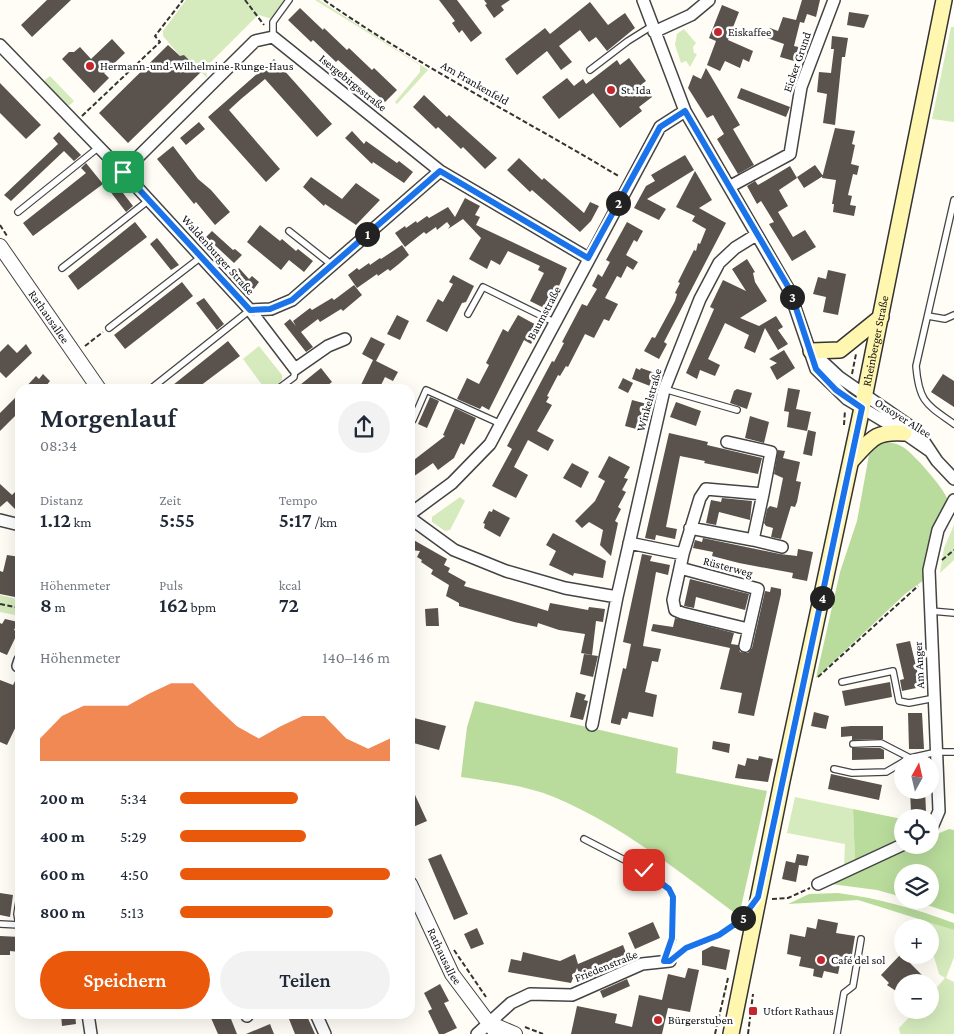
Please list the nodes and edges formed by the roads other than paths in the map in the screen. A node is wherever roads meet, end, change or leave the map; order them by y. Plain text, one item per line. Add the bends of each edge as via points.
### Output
1 (289, 0) edge
2 (644, 0) edge
3 (709, 0) edge
4 (834, 0) edge
5 (944, 0) edge
6 (653, 29) junction
7 (273, 37) junction
8 (0, 44) edge
9 (590, 70) dead end
10 (685, 111) junction
11 (100, 147) junction
12 (440, 171) junction
13 (123, 172) junction
14 (729, 187) junction
15 (149, 200) junction
16 (954, 200) edge
17 (953, 209) edge
18 (18, 212) dead end
19 (289, 231) dead end
20 (756, 235) junction
21 (0, 246) edge
22 (201, 257) junction
23 (588, 258) junction
24 (332, 265) junction
25 (62, 268) dead end
26 (250, 310) junction
27 (468, 314) dead end
28 (954, 315) edge
29 (928, 316) junction
30 (880, 317) junction
31 (554, 322) junction
32 (109, 328) road end
33 (345, 340) dead end
34 (812, 351) junction
35 (295, 369) junction
36 (96, 384) edge
37 (157, 384) edge
38 (285, 384) edge
39 (664, 389) junction
40 (865, 393) junction
41 (862, 408) junction
42 (737, 410) dead end
43 (415, 415) edge
44 (500, 424) junction
45 (954, 424) edge
46 (904, 433) junction
47 (727, 442) dead end
48 (930, 452) junction
49 (851, 461) junction
50 (954, 479) edge
51 (762, 494) junction
52 (954, 500) edge
53 (415, 512) edge
54 (0, 520) edge
55 (415, 520) edge
56 (15, 524) edge
57 (690, 528) junction
58 (753, 540) junction
59 (629, 544) junction
60 (782, 547) dead end
61 (683, 554) junction
62 (680, 568) junction
63 (617, 596) junction
64 (931, 611) junction
65 (954, 613) edge
66 (748, 629) junction
67 (745, 646) dead end
68 (842, 682) dead end
69 (935, 698) junction
70 (592, 725) dead end
71 (853, 744) dead end
72 (937, 752) junction
73 (954, 752) edge
74 (902, 754) edge
75 (928, 754) edge
76 (894, 767) edge
77 (834, 769) dead end
78 (939, 813) edge
79 (584, 839) dead end
80 (894, 849) edge
81 (818, 884) road end
82 (415, 895) edge
83 (0, 924) edge
84 (15, 925) edge
85 (861, 939) dead end
86 (667, 961) joint
87 (89, 1019) edge
88 (318, 1019) edge
89 (493, 1028) edge
90 (517, 1029) edge
91 (91, 1034) edge
92 (325, 1034) edge
93 (477, 1034) edge
94 (731, 1034) edge
95 (837, 1034) edge

1 - 7 lane via 273,22
2 - 6 street
3 - 6 street via 691,15
4 - 14 street, Eicker Grund via 801,87 790,154
5 - 30 main road, Rheinberger Straße
6 - 9 lane via 628,41
6 - 10 street
7 - 12 street, Isergebirgsstraße
7 - 13 street via 255,41
8 - 11 street, Waldenburger Straße
10 - 14 street
10 - 23 street, Baumstraße via 660,127
11 - 13 street, Waldenburger Straße
11 - 18 lane
12 - 23 street, Isergebirgsstraße
12 - 24 street, Waldenburger Straße
13 - 15 street, Waldenburger Straße
14 - 20 street
15 - 22 street, Waldenburger Straße
15 - 25 lane
16 - 17 lane
17 - 29 lane
19 - 24 lane
20 - 34 street via 790,290
20 - 39 street, Winkelstraße via 719,263 700,299
21 - 36 street, Rathausallee
22 - 26 street, Waldenburger Straße
22 - 32 lane
23 - 31 street, Baumstraße
24 - 26 street, Waldenburger Straße via 292,300 270,309
26 - 35 street
26 - 37 lane
27 - 31 lane via 483,287
28 - 29 lane via 945,319
29 - 45 lane via 916,366 918,388 926,404
30 - 34 main road via 840,350
30 - 40 main road, Rheinberger Straße
31 - 44 street, Baumstraße
33 - 35 street via 328,346
34 - 40 street via 839,377
34 - 41 street via 816,369 836,390
35 - 38 lane via 294,377
39 - 42 lane
39 - 59 street, Winkelstraße
40 - 41 main road, Rheinberger Straße
40 - 48 street, Orsoyer Allee via 917,430
41 - 46 street, Orsoyer Allee
41 - 49 main road, Rheinberger Straße
43 - 44 lane via 426,390
44 - 53 street, Baumstraße via 490,444 452,484
46 - 48 street, Orsoyer Allee
46 - 49 main road via 876,435
47 - 51 street via 772,452
48 - 50 street, Orsoyer Allee
49 - 94 main road, Rheinberger Straße
51 - 57 street via 706,489
51 - 58 street
52 - 64 street, Am Anger via 934,543 929,581
54 - 56 street
55 - 63 street via 454,550 506,571 565,588
57 - 58 street
57 - 61 street
58 - 60 street
59 - 61 street
59 - 63 street, Winkelstraße
61 - 62 street
62 - 66 street via 673,600 675,610
62 - 66 street, Rüsterweg via 758,589
63 - 70 street, Winkelstraße
64 - 65 lane
64 - 69 street, Am Anger
66 - 67 street, Rüsterweg
68 - 69 lane via 893,671 899,700 908,703
69 - 72 street, Am Anger
71 - 74 lane via 881,743
72 - 73 lane
72 - 75 lane
72 - 78 street, Am Anger
76 - 77 lane via 886,772 852,773
79 - 86 lane via 644,870 669,889 673,897 672,938
80 - 81 street
82 - 89 street, Rathausallee via 452,974
83 - 84 lane
85 - 95 lane via 853,986 844,993
86 - 89 street, Friedenstraße via 642,964 572,995 530,994 510,1003 499,1013
87 - 91 street
88 - 92 street
89 - 90 street
89 - 93 street, Friedenstraße

